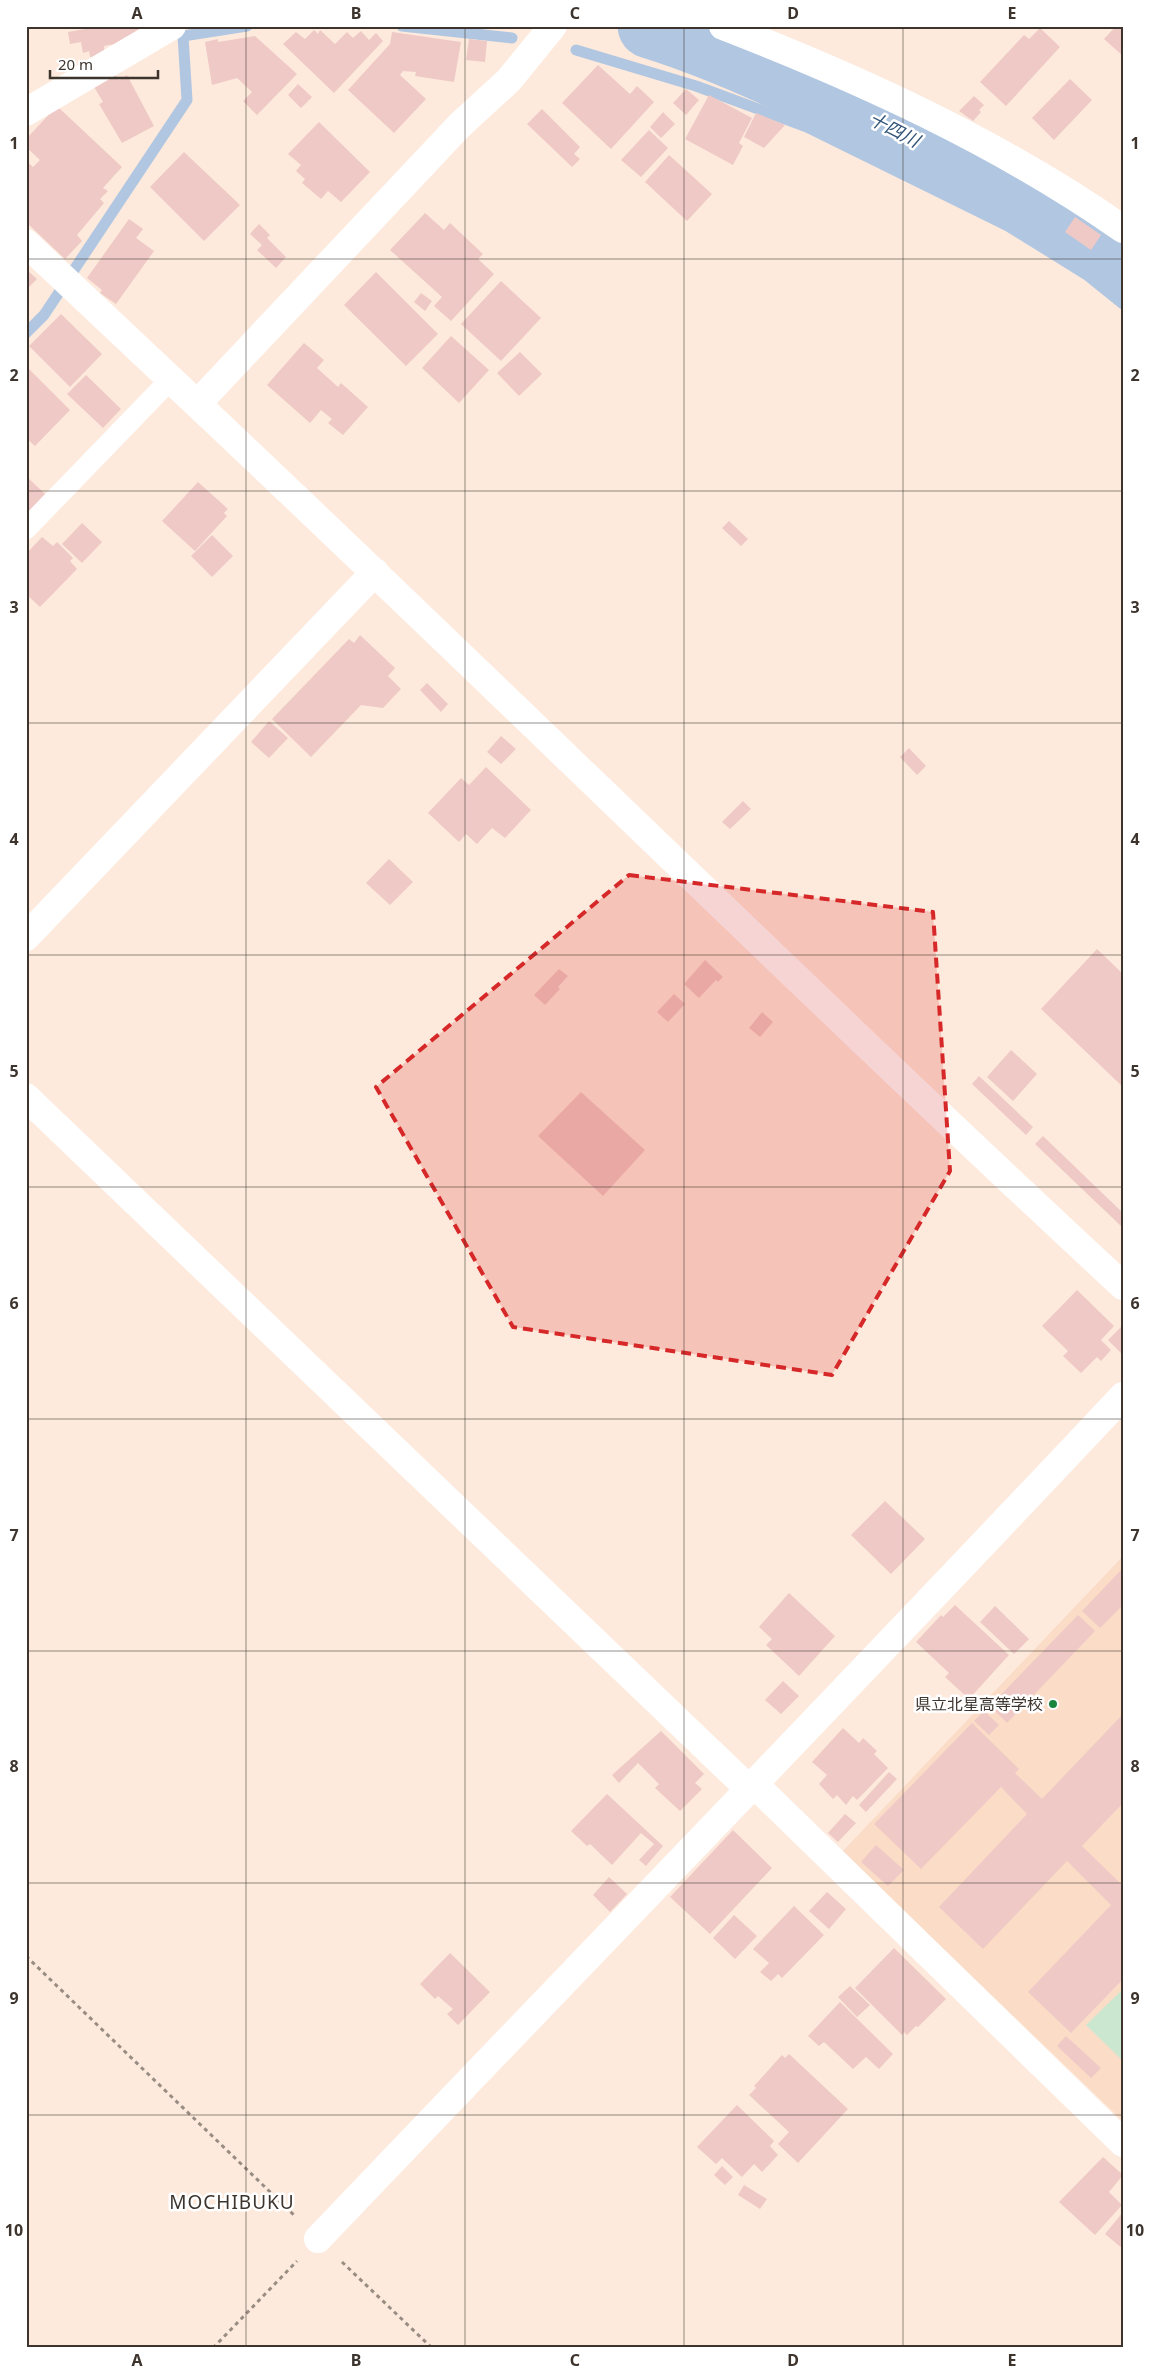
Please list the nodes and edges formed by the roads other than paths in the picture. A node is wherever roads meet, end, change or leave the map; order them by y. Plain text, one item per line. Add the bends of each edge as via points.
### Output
1 (172, 26) edge
2 (722, 26) edge
3 (552, 28) edge
4 (26, 112) edge
5 (1123, 229) edge
6 (26, 243) edge
7 (171, 379) junction
8 (197, 404) junction
9 (26, 529) edge
10 (375, 572) junction
11 (26, 937) edge
12 (26, 1097) edge
13 (1123, 1286) edge
14 (1123, 1396) edge
15 (750, 1785) junction
16 (1123, 2143) edge
17 (318, 2239) road end

1 - 4 street
2 - 5 street via 845,75 916,110 1034,172
3 - 8 street via 509,80 460,125
6 - 7 street
7 - 8 street
7 - 9 lane
8 - 10 street
10 - 11 street
10 - 13 street via 932,1110
12 - 15 street
14 - 15 street
15 - 16 street
15 - 17 street

